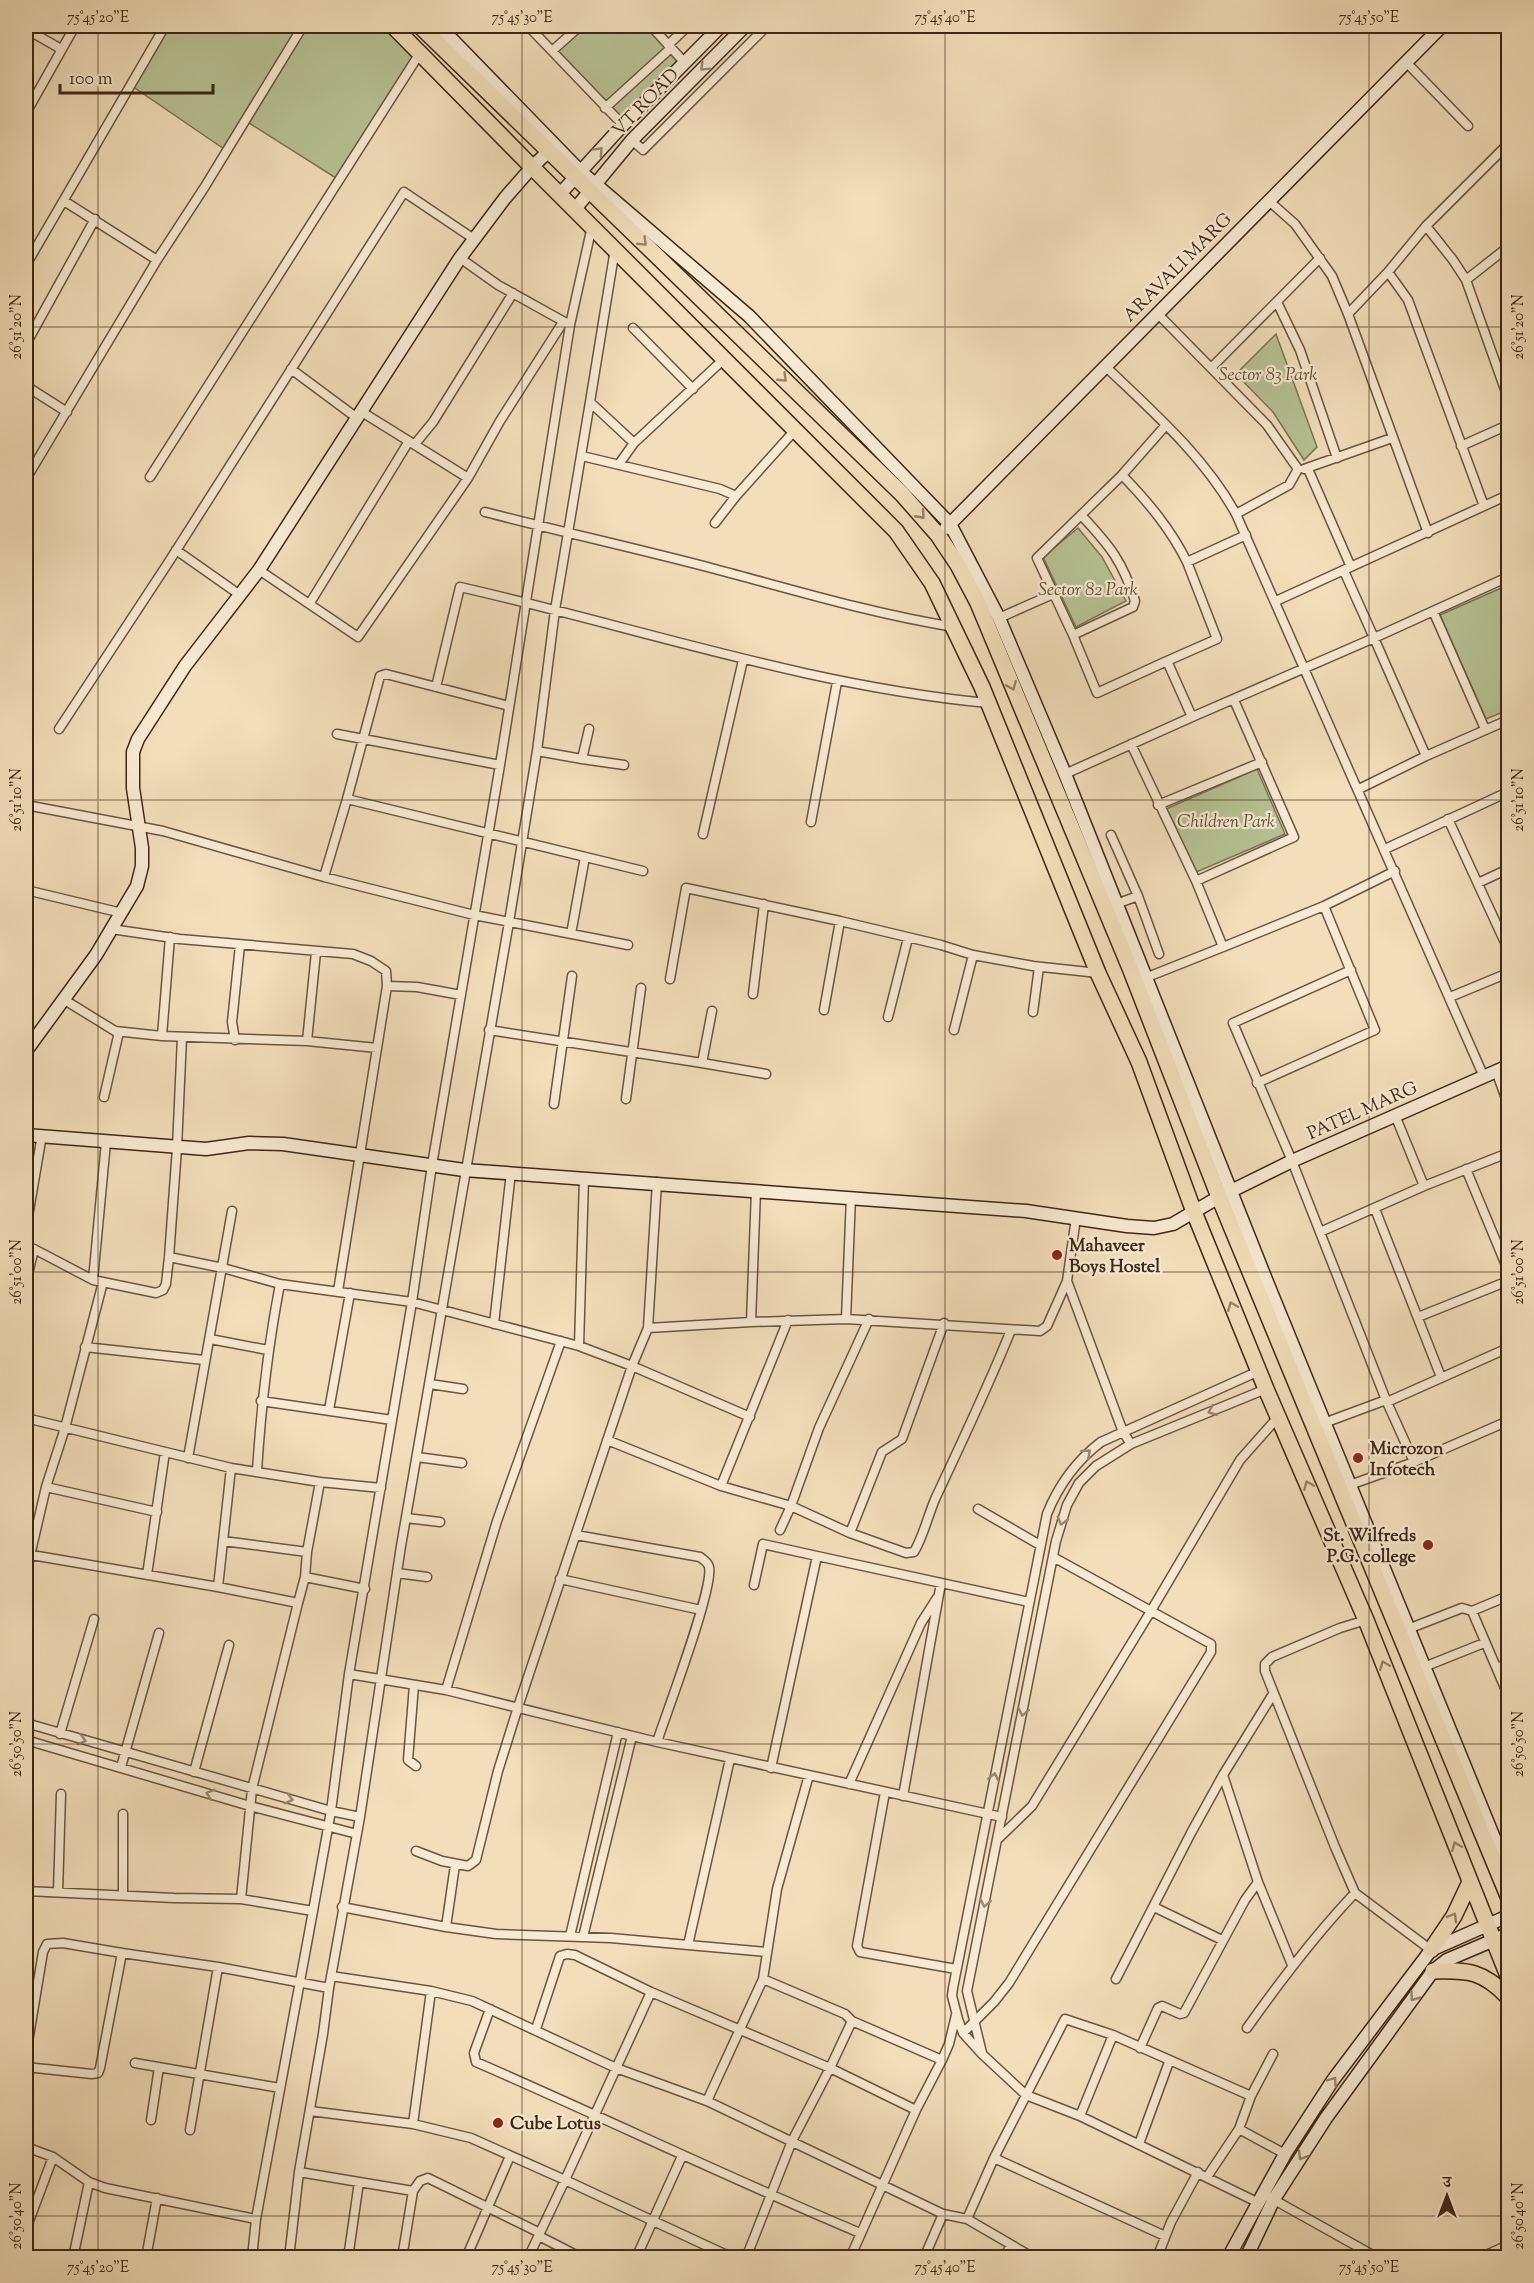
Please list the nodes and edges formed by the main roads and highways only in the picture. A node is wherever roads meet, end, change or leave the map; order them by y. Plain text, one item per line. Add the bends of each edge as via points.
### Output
1 (393, 26) edge
2 (420, 26) edge
3 (1470, 1882) junction
4 (1509, 1896) edge
5 (1497, 1933) edge
6 (1431, 1950) road end
7 (1433, 1971) road end
8 (1509, 1976) edge
9 (1509, 1997) edge

3 -> 1 highway via 1366,1620 1194,1212 1139,1062 1098,973 988,703 932,583 896,531
2 -> 4 highway via 593,187 902,494 958,565 978,603 1226,1194
3 - 5 highway
6 -> 3 highway via 1454,1916
5 - 8 highway
7 - 9 highway via 1459,1970 1480,1975

